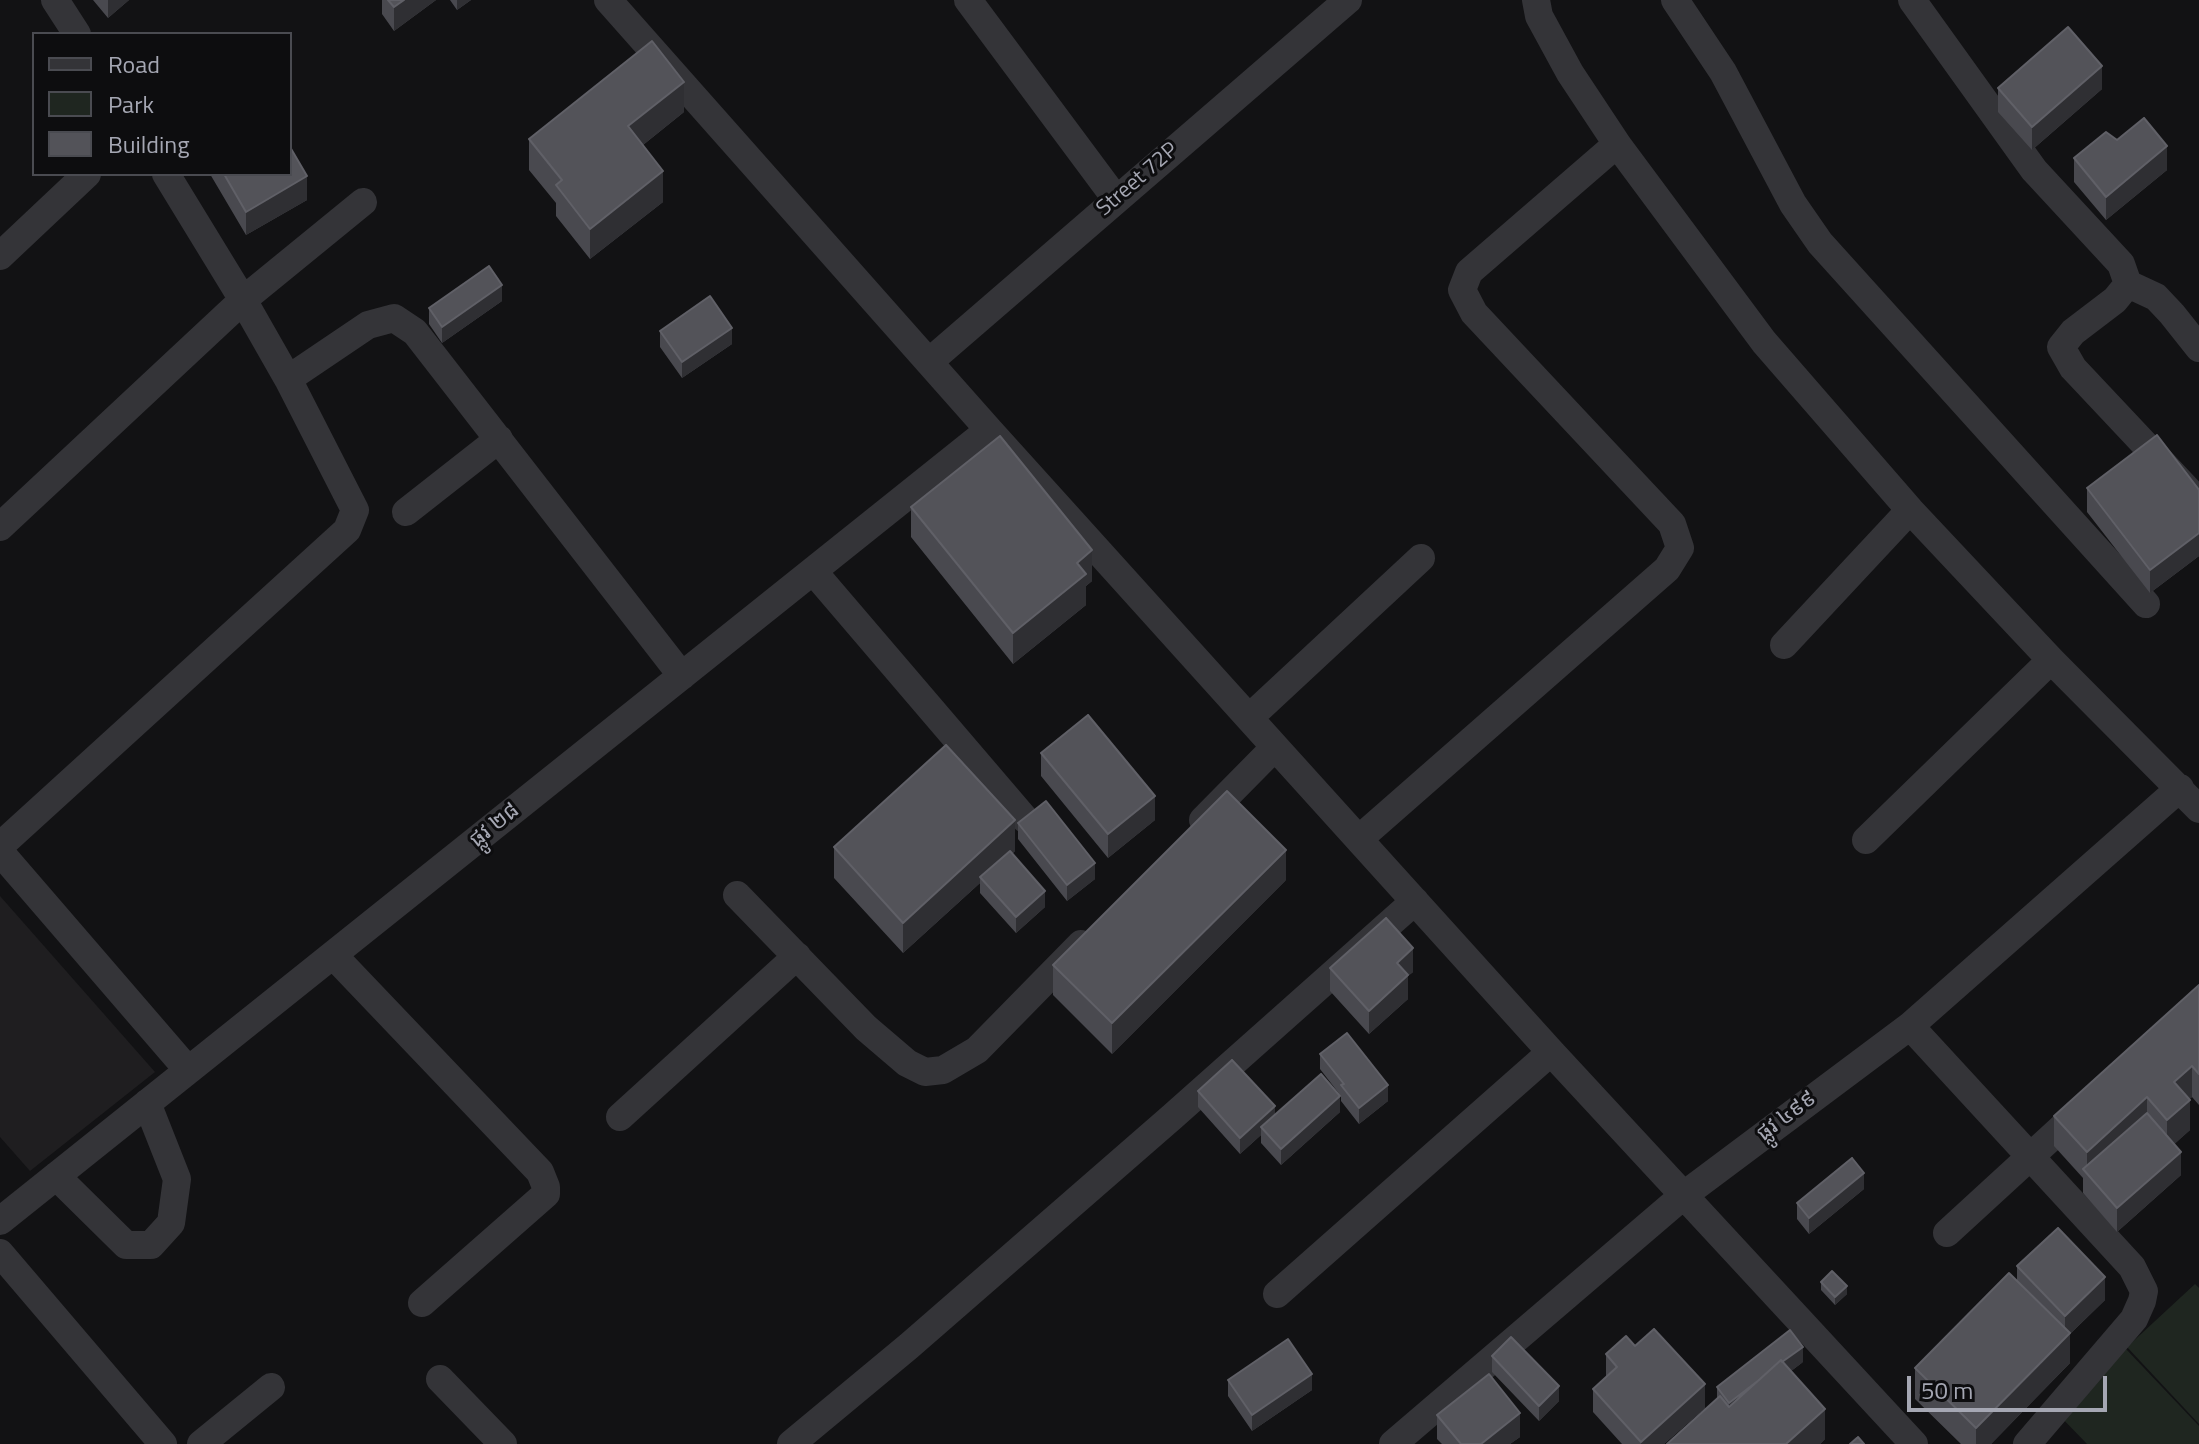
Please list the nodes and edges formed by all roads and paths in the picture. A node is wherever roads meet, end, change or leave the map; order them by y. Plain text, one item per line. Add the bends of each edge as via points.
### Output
1 (55, 0) edge
2 (968, 0) edge
3 (1348, 0) edge
4 (1536, 0) edge
5 (1675, 0) edge
6 (1912, 0) edge
7 (617, 3) edge
8 (76, 32) edge
9 (1617, 144) junction
10 (85, 176) edge
11 (167, 176) edge
12 (1116, 199) junction
13 (363, 202) dead end
14 (0, 256) edge
15 (2128, 284) junction
16 (243, 300) junction
17 (2199, 348) edge
18 (929, 362) junction
19 (288, 379) junction
20 (989, 430) junction
21 (499, 439) junction
22 (2199, 502) edge
23 (1910, 510) junction
24 (406, 512) dead end
25 (0, 527) edge
26 (1421, 558) dead end
27 (813, 571) junction
28 (2146, 604) dead end
29 (1784, 645) dead end
30 (2051, 660) junction
31 (682, 676) junction
32 (1249, 718) junction
33 (1275, 747) junction
34 (2180, 788) junction
35 (2199, 809) edge
36 (1025, 819) edge
37 (1187, 837) edge
38 (1359, 839) junction
39 (1866, 840) dead end
40 (0, 846) edge
41 (0, 852) edge
42 (737, 895) dead end
43 (1415, 901) junction
44 (1098, 926) edge
45 (333, 955) junction
46 (797, 956) junction
47 (1910, 1026) junction
48 (1551, 1052) junction
49 (188, 1070) junction
50 (2099, 1093) edge
51 (147, 1103) junction
52 (620, 1117) dead end
53 (2030, 1157) junction
54 (56, 1176) junction
55 (1684, 1195) junction
56 (0, 1221) edge
57 (1947, 1233) dead end
58 (0, 1253) edge
59 (1277, 1294) dead end
60 (422, 1303) dead end
61 (440, 1379) dead end
62 (271, 1387) dead end
63 (163, 1444) edge
64 (201, 1444) edge
65 (503, 1444) edge
66 (791, 1444) edge
67 (1393, 1444) edge
68 (1914, 1444) edge
69 (2027, 1444) edge

1 - 8 street
2 - 12 street
3 - 12 street, Street 72P
4 - 9 street via 1539,16 1570,73
5 - 28 street via 1723,72 1793,204 1820,243
6 - 15 street via 2034,170 2121,264
7 - 18 street
9 - 23 street via 1764,342
9 - 38 street via 1469,272 1462,290 1474,313 1672,524 1680,548 1667,569
10 - 14 street
11 - 16 street
12 - 18 street, Street 72P
13 - 16 street
15 - 17 street via 2156,297
15 - 22 street via 2061,347 2073,368
16 - 19 street
16 - 25 street
18 - 20 street
19 - 21 street via 368,325 394,318 415,332
19 - 40 street via 355,510 347,530
20 - 27 street, ផ្លូវ ២៨
20 - 32 street
21 - 24 street
21 - 31 street
23 - 29 street
23 - 30 street
26 - 32 street
27 - 31 street, ផ្លូវ ២៨
27 - 36 street
30 - 34 street
30 - 39 street
31 - 45 street, ផ្លូវ ២៨
32 - 33 street
33 - 37 street
33 - 38 street
34 - 35 street
34 - 47 street, ផ្លូវ ៤៩៩
38 - 43 street
41 - 49 street
42 - 46 street
43 - 48 street
43 - 66 street
44 - 46 street via 977,1050 943,1070 925,1072 866,1028
45 - 49 street, ផ្លូវ ២៨
45 - 60 street via 540,1172 546,1187 546,1194
46 - 52 street
47 - 53 street
47 - 55 street, ផ្លូវ ៤៩៩
48 - 55 street
48 - 59 street
49 - 51 street, ផ្លូវ ២៨
50 - 53 street
51 - 54 street, ផ្លូវ ២៨
51 - 54 street via 177,1179 171,1223 151,1245 126,1245
53 - 57 street
53 - 69 street via 2132,1267 2144,1291 2134,1319
54 - 56 street, ផ្លូវ ២៨
55 - 67 street, ផ្លូវ ៤៩៩
55 - 68 street
58 - 63 street
61 - 65 street
62 - 64 street

